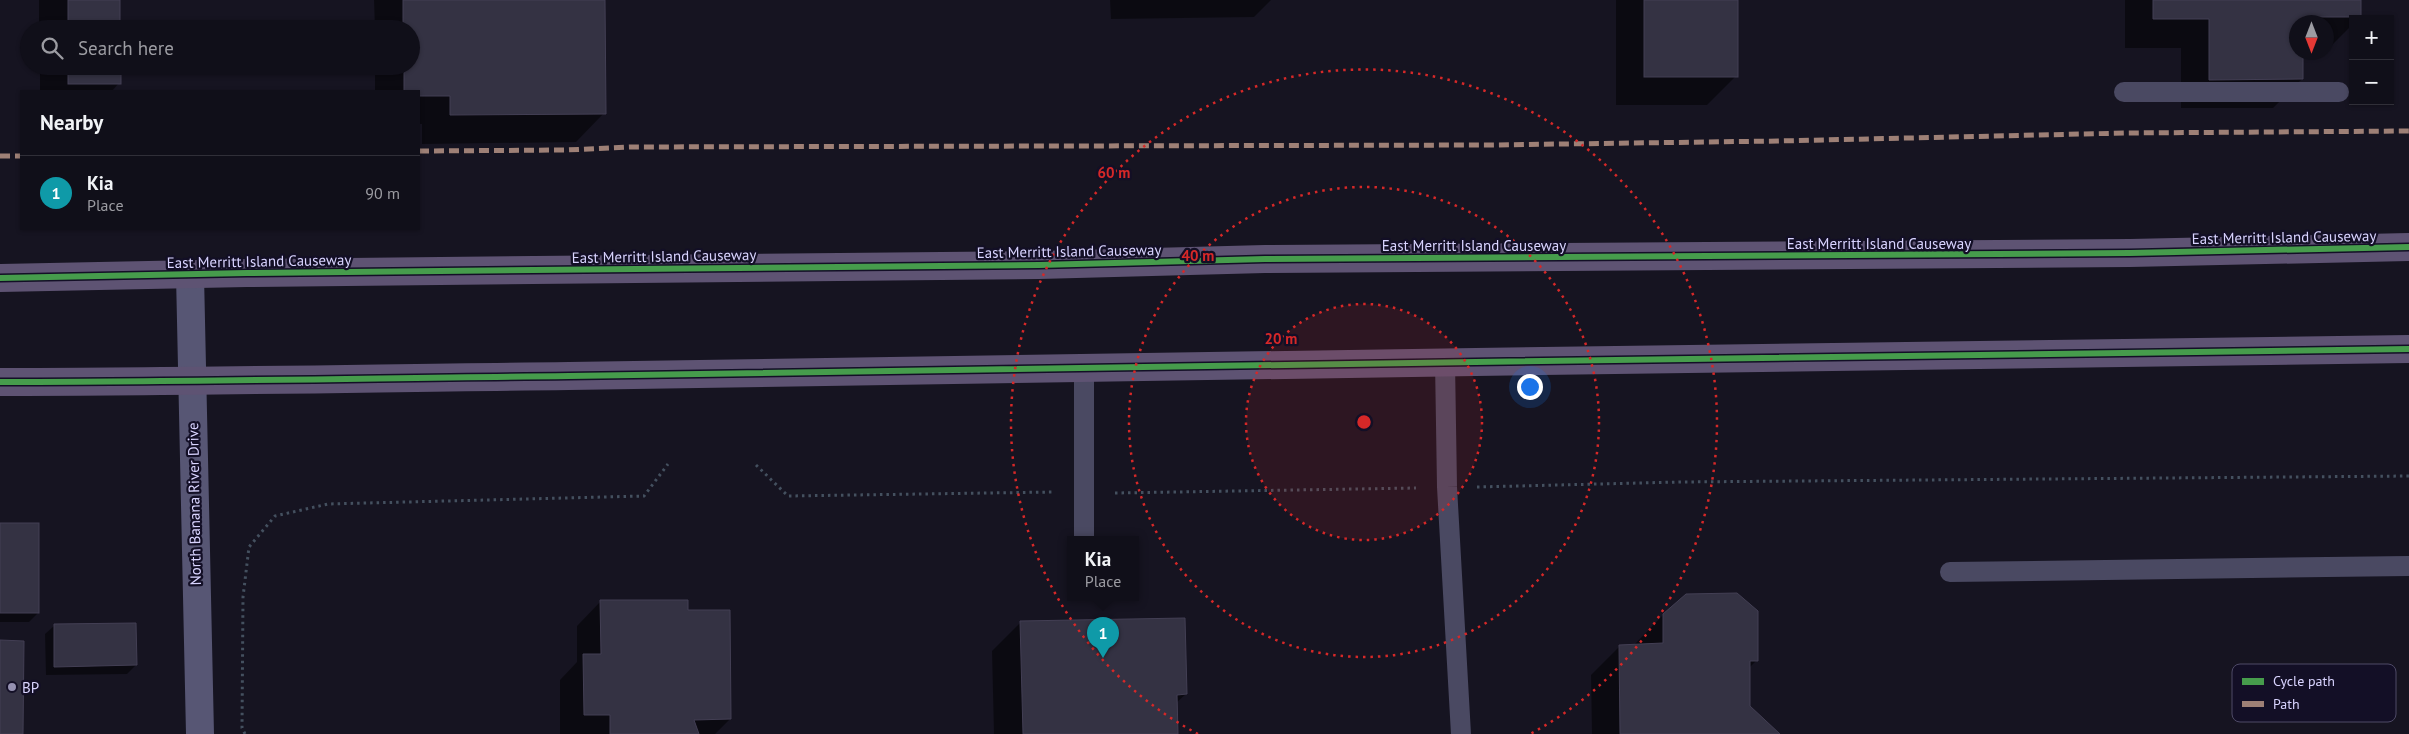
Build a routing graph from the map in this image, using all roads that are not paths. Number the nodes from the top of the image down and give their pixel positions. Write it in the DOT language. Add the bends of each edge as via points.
graph roads {
  1 [pos="2124,92"];
  2 [pos="2340,92"];
  3 [pos="2409,247"];
  4 [pos="190,275"];
  5 [pos="0,278"];
  6 [pos="2409,349"];
  7 [pos="1445,362"];
  8 [pos="1084,370"];
  9 [pos="0,382"];
  10 [pos="191,382"];
  11 [pos="1084,536"];
  12 [pos="2409,566"];
  13 [pos="1950,572"];
  14 [pos="200,734"];
  15 [pos="1461,734"];
  1 -- 2 [label="lane"];
  3 -- 4 [label="main road, East Merritt Island Causeway" via="2120,254 1265,259 1039,265"];
  4 -- 5 [label="main road, East Merritt Island Causeway"];
  4 -- 10 [label="street, North Banana River Drive"];
  6 -- 7 [label="main road"];
  7 -- 8 [label="main road"];
  7 -- 15 [label="lane" via="1447,487"];
  8 -- 10 [label="main road"];
  8 -- 11 [label="lane"];
  9 -- 10 [label="main road"];
  10 -- 14 [label="street, North Banana River Drive"];
  12 -- 13 [label="lane"];
}
